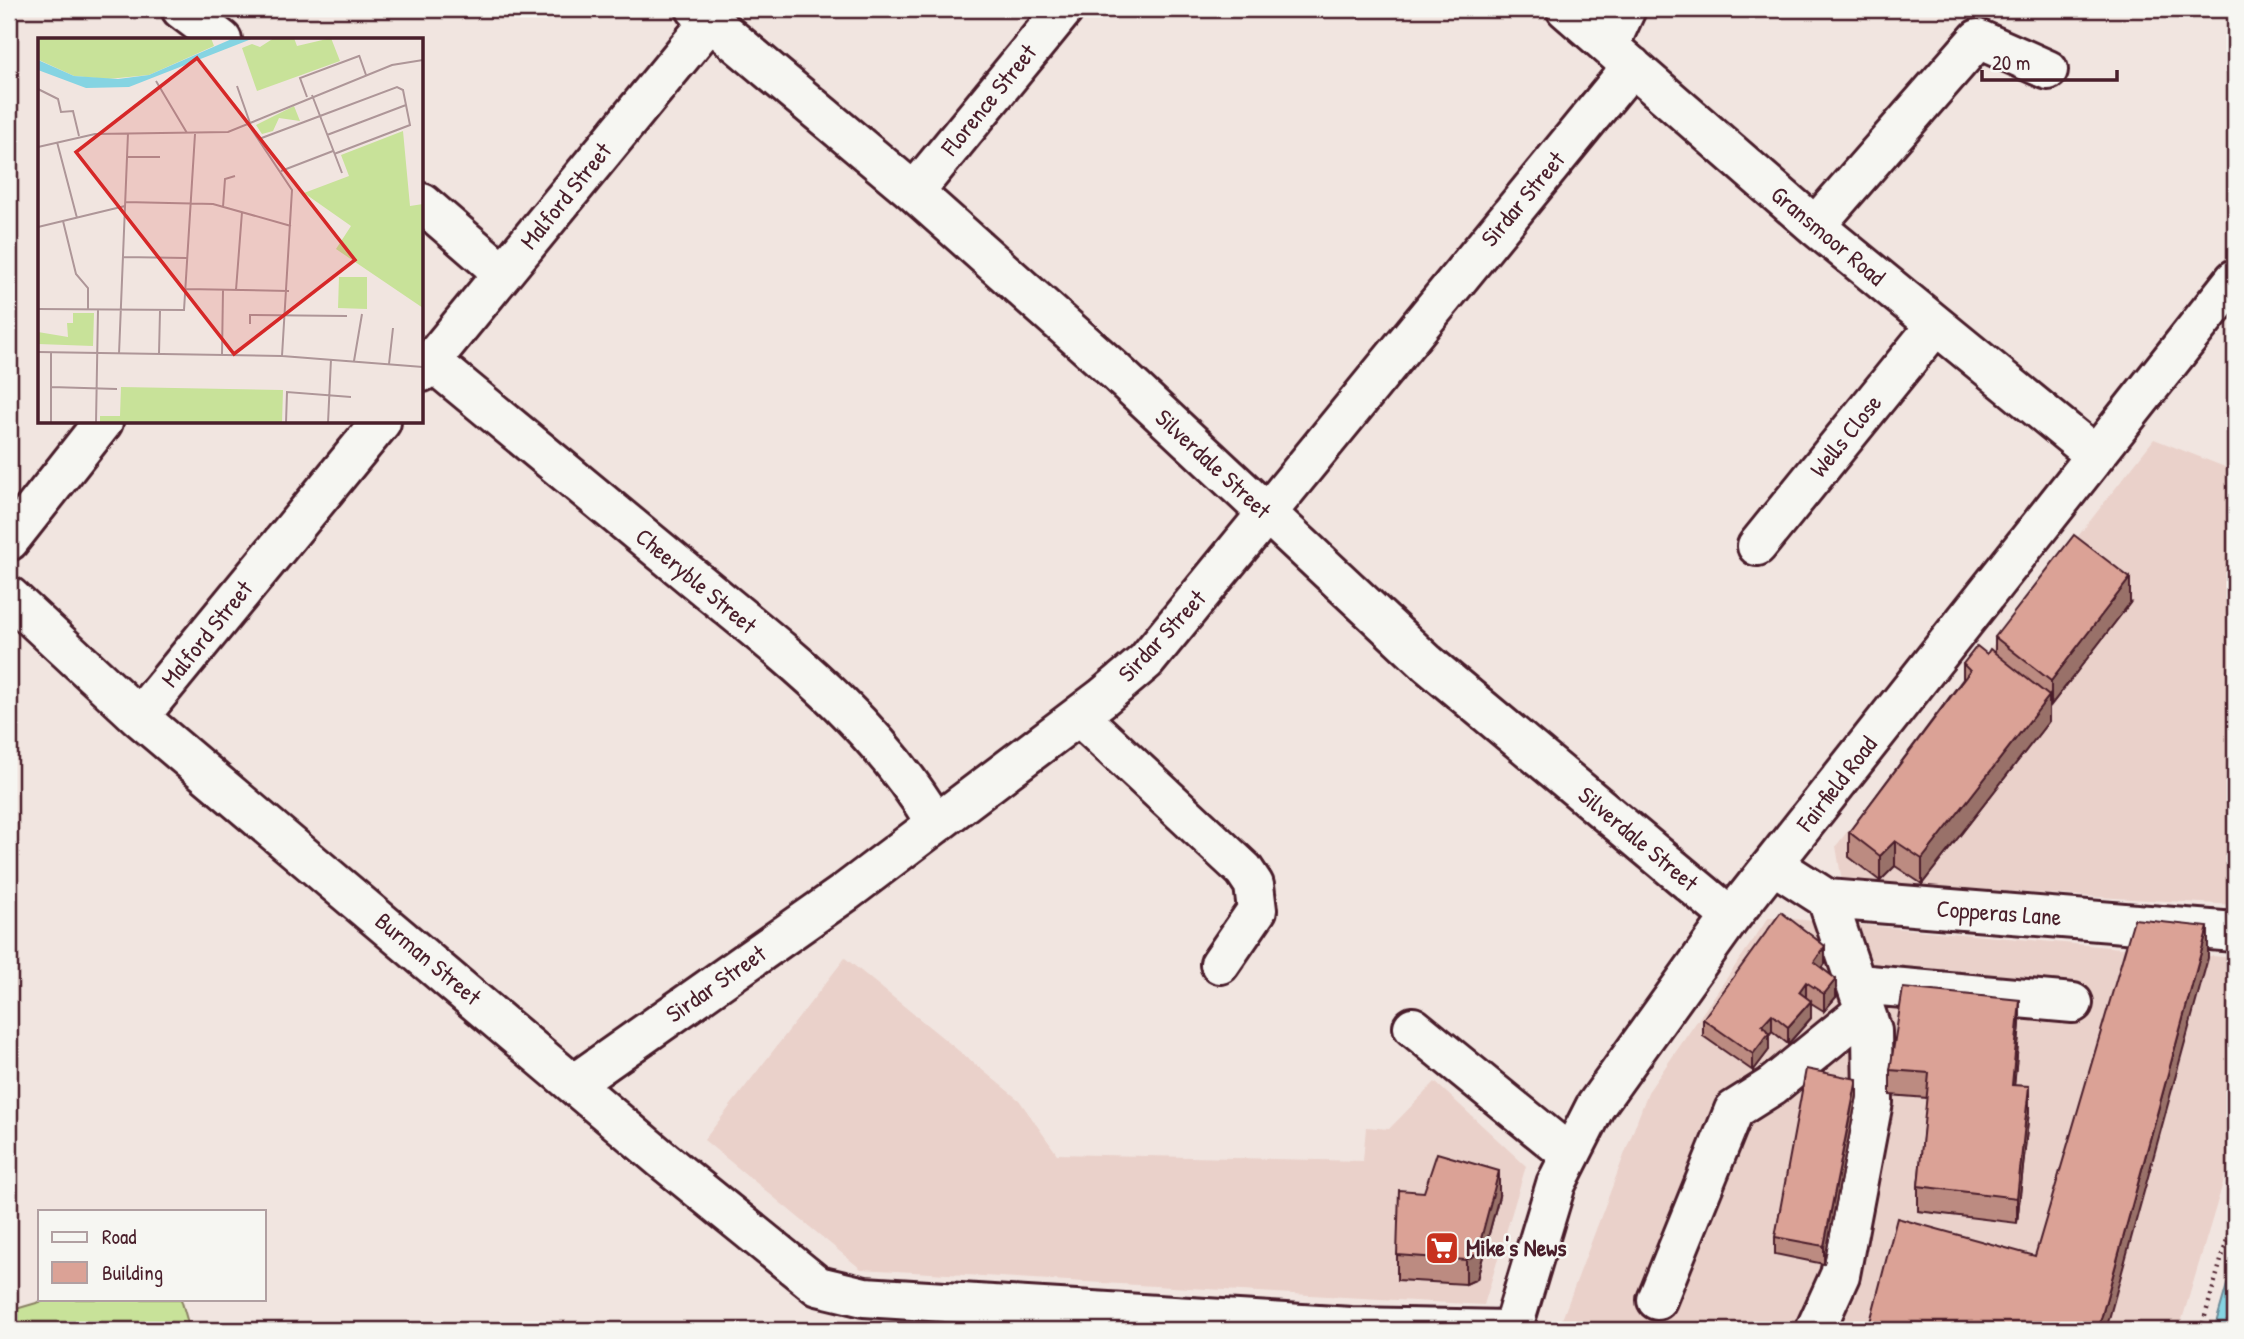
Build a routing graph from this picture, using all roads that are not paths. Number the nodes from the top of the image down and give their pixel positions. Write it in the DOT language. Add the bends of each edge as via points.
graph roads {
  1 [pos="181,9"];
  2 [pos="1064,9"];
  3 [pos="1566,9"];
  4 [pos="1626,9"];
  5 [pos="703,15"];
  6 [pos="219,38"];
  7 [pos="1621,56"];
  8 [pos="2048,70"];
  9 [pos="914,192"];
  10 [pos="424,205"];
  11 [pos="1815,226"];
  12 [pos="503,273"];
  13 [pos="2235,279"];
  14 [pos="1935,326"];
  15 [pos="427,367"];
  16 [pos="101,424"];
  17 [pos="379,424"];
  18 [pos="2095,455"];
  19 [pos="1267,515"];
  20 [pos="9,541"];
  21 [pos="1757,546"];
  22 [pos="9,596"];
  23 [pos="1079,716"];
  24 [pos="139,717"];
  25 [pos="936,824"];
  26 [pos="1774,865"];
  27 [pos="1827,900"];
  28 [pos="1731,917"];
  29 [pos="2235,932"];
  30 [pos="1220,964"];
  31 [pos="1862,997"];
  32 [pos="2073,1003"];
  33 [pos="1413,1027"];
  34 [pos="575,1083"];
  35 [pos="1569,1154"];
  36 [pos="1657,1300"];
  37 [pos="1006,1318"];
  38 [pos="1350,1329"];
  39 [pos="1510,1330"];
  40 [pos="1815,1330"];
  1 -- 6 [label="street"];
  2 -- 9 [label="street, Florence Street"];
  3 -- 7 [label="street, Gransmoor Road"];
  4 -- 7 [label="street, Sirdar Street"];
  5 -- 9 [label="street, Silverdale Street"];
  5 -- 12 [label="street, Malford Street"];
  7 -- 11 [label="street, Gransmoor Road"];
  7 -- 19 [label="street, Sirdar Street"];
  8 -- 11 [label="street" via="1978,40"];
  9 -- 19 [label="street, Silverdale Street"];
  10 -- 12 [label="street"];
  11 -- 14 [label="street, Gransmoor Road"];
  12 -- 15 [label="street, Malford Street"];
  13 -- 18 [label="street, Fairfield Road"];
  14 -- 18 [label="street, Gransmoor Road"];
  14 -- 21 [label="street, Wells Close"];
  15 -- 25 [label="street, Cheeryble Street" via="816,680 885,749 911,781"];
  16 -- 20 [label="street"];
  17 -- 24 [label="street, Malford Street"];
  18 -- 26 [label="street, Fairfield Road"];
  19 -- 23 [label="street, Sirdar Street" via="1146,661"];
  19 -- 28 [label="street, Silverdale Street" via="1427,663"];
  22 -- 24 [label="street, Burman Street"];
  23 -- 25 [label="street, Sirdar Street"];
  23 -- 30 [label="street" via="1244,870 1254,885 1258,910"];
  24 -- 34 [label="street, Burman Street"];
  25 -- 34 [label="street, Sirdar Street"];
  26 -- 27 [label="street, Copperas Lane"];
  26 -- 28 [label="street, Fairfield Road"];
  27 -- 29 [label="street, Copperas Lane"];
  27 -- 31 [label="street"];
  28 -- 35 [label="street, Fairfield Road" via="1595,1107"];
  31 -- 32 [label="street"];
  31 -- 36 [label="street" via="1772,1086 1734,1110"];
  31 -- 40 [label="street" via="1872,1031 1873,1101 1840,1275"];
  33 -- 35 [label="street"];
  34 -- 37 [label="street, Burman Street" via="818,1286"];
  35 -- 39 [label="street, Fairfield Road"];
  37 -- 38 [label="street, Burman Street"];
  38 -- 39 [label="street, Burman Street"];
}
